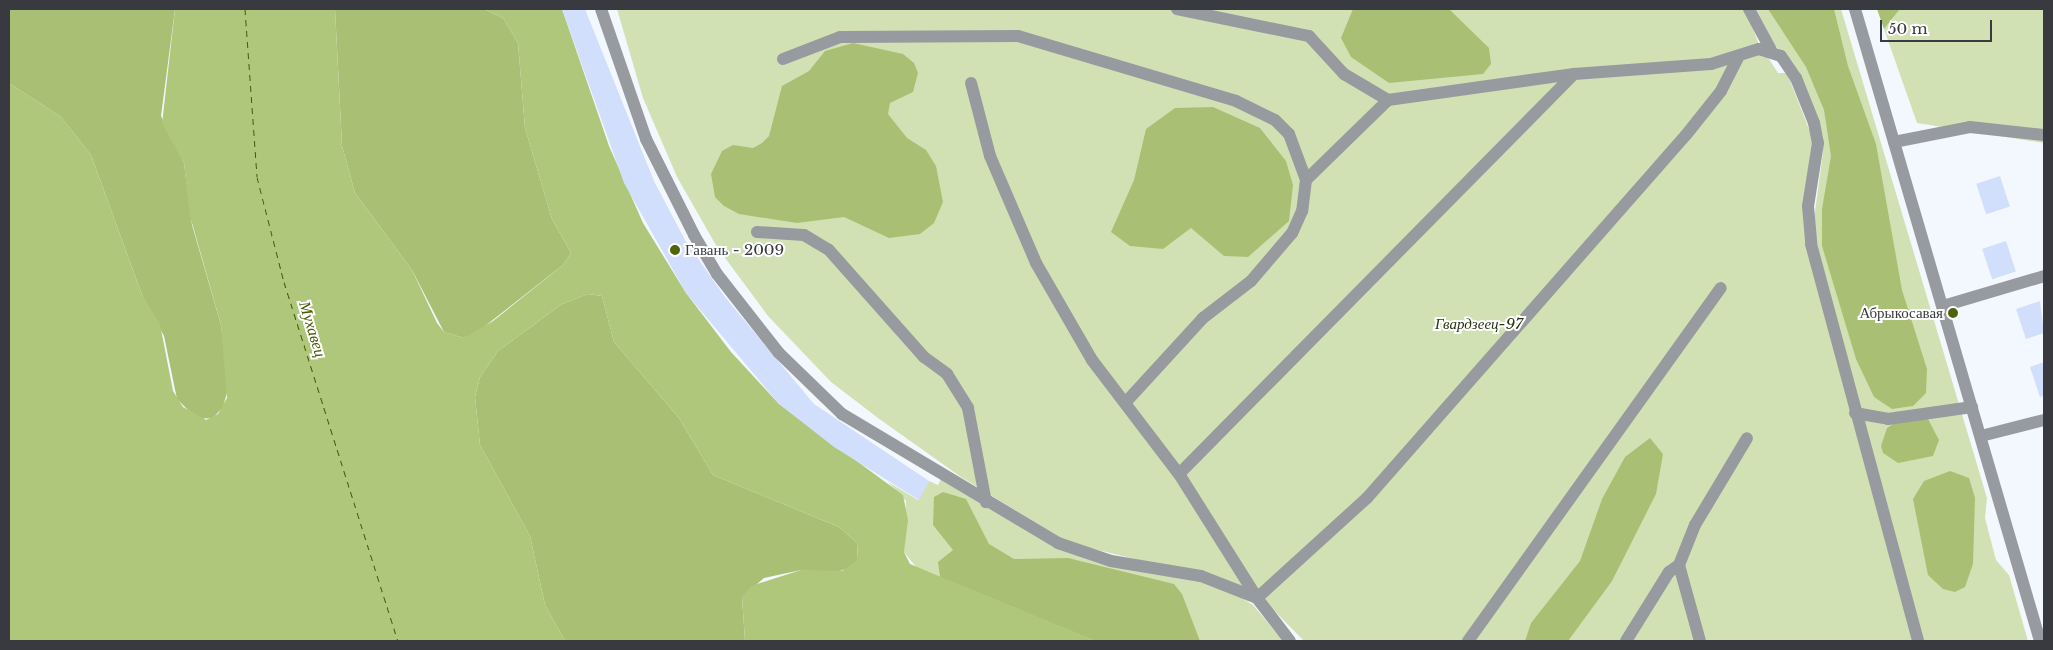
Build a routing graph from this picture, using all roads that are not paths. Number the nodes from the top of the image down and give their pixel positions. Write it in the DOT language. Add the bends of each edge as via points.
graph roads {
  1 [pos="602,9"];
  2 [pos="1177,9"];
  3 [pos="1749,9"];
  4 [pos="1855,9"];
  5 [pos="1771,50"];
  6 [pos="1739,56"];
  7 [pos="783,59"];
  8 [pos="1574,74"];
  9 [pos="971,83"];
  10 [pos="1388,100"];
  11 [pos="2044,136"];
  12 [pos="1894,142"];
  13 [pos="1306,180"];
  14 [pos="757,232"];
  15 [pos="2044,276"];
  16 [pos="1721,288"];
  17 [pos="1943,306"];
  18 [pos="1126,403"];
  19 [pos="1972,407"];
  20 [pos="1855,413"];
  21 [pos="2044,420"];
  22 [pos="1981,436"];
  23 [pos="1747,438"];
  24 [pos="1179,474"];
  25 [pos="986,502"];
  26 [pos="1679,565"];
  27 [pos="1257,598"];
  28 [pos="1290,641"];
  29 [pos="1468,641"];
  30 [pos="1626,641"];
  31 [pos="1700,641"];
  32 [pos="1918,641"];
  33 [pos="2040,641"];
  1 -- 25 [label="street" via="646,139 671,195 717,274 748,316 779,353 842,414"];
  2 -- 10 [label="street" via="1302,34 1344,74"];
  3 -- 5 [label="street"];
  4 -- 12 [label="street"];
  5 -- 6 [label="street" via="1750,50"];
  5 -- 20 [label="street" via="1796,78 1814,122 1818,162 1808,224"];
  6 -- 8 [label="street" via="1711,64"];
  6 -- 27 [label="street" via="1721,91 1686,135 1368,498"];
  7 -- 13 [label="street" via="840,37 994,35 1039,40 1257,110 1289,134"];
  8 -- 10 [label="street"];
  8 -- 24 [label="street"];
  9 -- 18 [label="street" via="990,156 1036,263 1092,360"];
  10 -- 13 [label="street"];
  11 -- 12 [label="street" via="1970,128"];
  12 -- 17 [label="street"];
  13 -- 18 [label="street" via="1302,211 1280,249 1251,281 1203,318"];
  14 -- 25 [label="street" via="804,235 829,250 924,357 947,374 968,408"];
  15 -- 17 [label="street"];
  16 -- 29 [label="street"];
  17 -- 19 [label="street"];
  18 -- 24 [label="street"];
  19 -- 20 [label="street" via="1888,419"];
  19 -- 22 [label="street"];
  20 -- 32 [label="street"];
  21 -- 22 [label="street"];
  22 -- 33 [label="street"];
  23 -- 26 [label="street" via="1695,525"];
  24 -- 27 [label="street"];
  25 -- 27 [label="street" via="1086,555 1202,576"];
  26 -- 30 [label="street" via="1669,572"];
  26 -- 31 [label="street"];
  27 -- 28 [label="street"];
}
